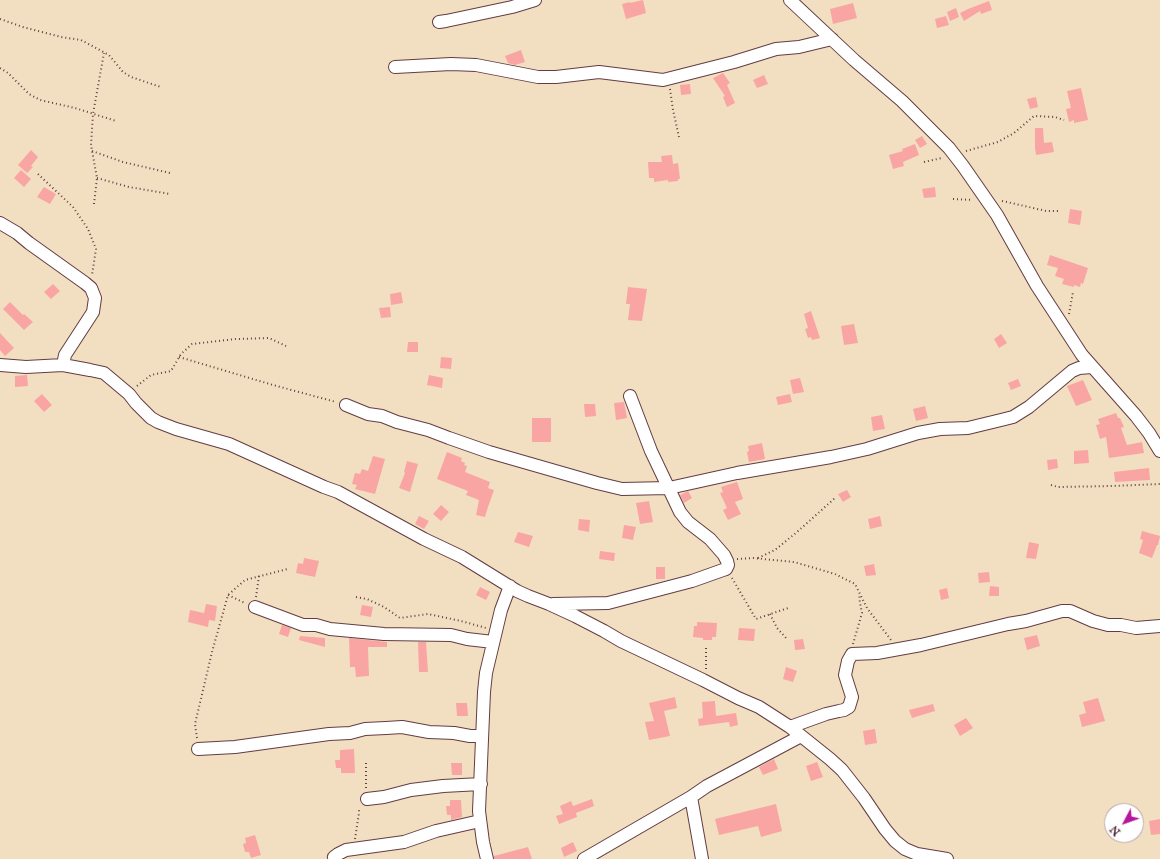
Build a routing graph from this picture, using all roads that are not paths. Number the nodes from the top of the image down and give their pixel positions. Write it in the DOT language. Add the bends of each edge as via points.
graph roads {
  1 [pos="535,0"];
  2 [pos="790,0"];
  3 [pos="439,22"];
  4 [pos="832,39"];
  5 [pos="395,67"];
  6 [pos="0,223"];
  7 [pos="0,365"];
  8 [pos="63,365"];
  9 [pos="1092,367"];
  10 [pos="630,396"];
  11 [pos="346,405"];
  12 [pos="1160,451"];
  13 [pos="669,488"];
  14 [pos="716,547"];
  15 [pos="711,575"];
  16 [pos="510,586"];
  17 [pos="549,604"];
  18 [pos="255,607"];
  19 [pos="1160,626"];
  20 [pos="495,637"];
  21 [pos="790,727"];
  22 [pos="482,736"];
  23 [pos="801,736"];
  24 [pos="198,749"];
  25 [pos="481,784"];
  26 [pos="691,797"];
  27 [pos="363,804"];
  28 [pos="480,821"];
  29 [pos="334,859"];
  30 [pos="487,859"];
  31 [pos="584,859"];
  32 [pos="702,859"];
  33 [pos="947,859"];
  1 -- 3 [label="street"];
  2 -- 4 [label="street"];
  4 -- 5 [label="street" via="799,47 776,49 663,80 599,72 538,77 470,64"];
  4 -- 9 [label="street" via="902,101 949,148 997,215 1037,286"];
  6 -- 8 [label="street" via="91,288 95,298 93,312 65,355"];
  7 -- 8 [label="street"];
  8 -- 16 [label="street" via="104,373 158,422 229,444 338,492 462,557"];
  9 -- 12 [label="street" via="1136,416"];
  9 -- 13 [label="street" via="1072,371 1013,417 968,428 918,433 831,457 744,471"];
  10 -- 13 [label="street" via="651,452"];
  11 -- 13 [label="street" via="489,452 597,483 622,489"];
  13 -- 14 [label="street" via="680,512"];
  14 -- 15 [label="street" via="717,568"];
  14 -- 15 [label="street" via="724,556 726,564"];
  15 -- 17 [label="street" via="608,603"];
  16 -- 17 [label="street"];
  16 -- 20 [label="street"];
  17 -- 21 [label="street" via="759,707"];
  18 -- 20 [label="street" via="303,625 330,629 384,634 451,635 466,639"];
  19 -- 21 [label="street" via="1136,628 1108,625 1070,611 1062,611 943,640 877,653 852,654 845,675 852,697 849,706 844,710"];
  20 -- 22 [label="street" via="484,687"];
  21 -- 23 [label="street"];
  22 -- 24 [label="street" via="402,727"];
  22 -- 25 [label="street"];
  23 -- 26 [label="street"];
  23 -- 33 [label="street" via="842,770 895,841 917,854"];
  25 -- 27 [label="street" via="411,790"];
  25 -- 28 [label="street"];
  26 -- 31 [label="street"];
  26 -- 32 [label="street"];
  28 -- 29 [label="street" via="436,831 404,842 355,848 338,854"];
  28 -- 30 [label="street"];
}
